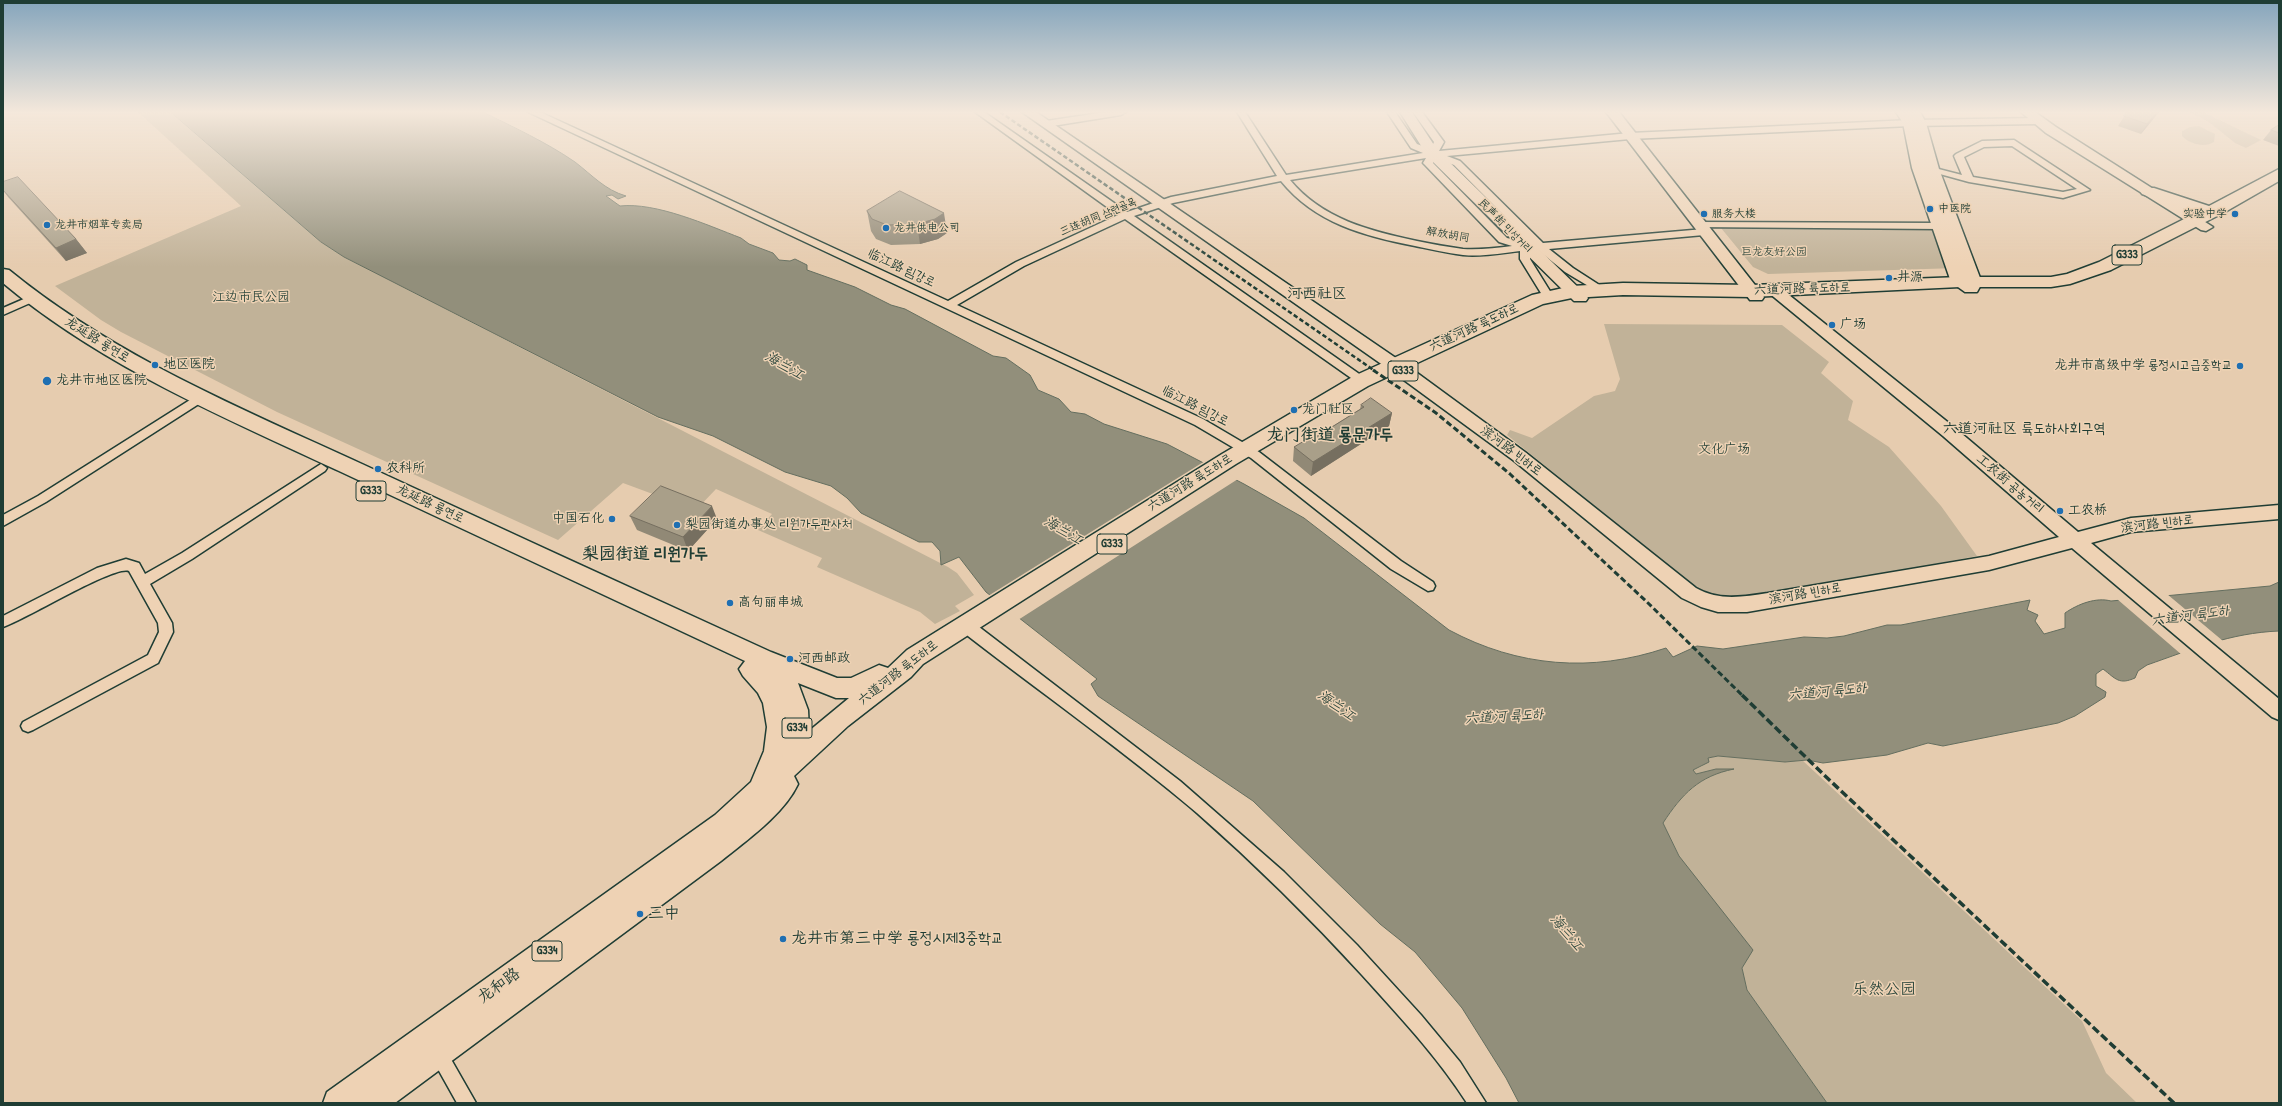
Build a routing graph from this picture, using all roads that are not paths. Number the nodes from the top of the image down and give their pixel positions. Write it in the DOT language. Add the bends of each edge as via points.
graph roads {
  1 [pos="644,164"];
  2 [pos="1053,164"];
  3 [pos="1104,164"];
  4 [pos="1275,164"];
  5 [pos="1373,164"];
  6 [pos="1443,164"];
  7 [pos="1651,164"];
  8 [pos="1924,164"];
  9 [pos="1963,164"];
  10 [pos="2045,164"];
  11 [pos="2106,164"];
  12 [pos="1925,168"];
  13 [pos="2279,174"];
  14 [pos="1284,178"];
  15 [pos="1969,179"];
  16 [pos="2279,186"];
  17 [pos="2148,191"];
  18 [pos="1161,203"];
  19 [pos="1129,216"];
  20 [pos="2204,220"];
  21 [pos="1940,226"];
  22 [pos="1701,228"];
  23 [pos="1533,246"];
  24 [pos="3,274"];
  25 [pos="1968,284"];
  26 [pos="1600,290"];
  27 [pos="1778,293"];
  28 [pos="1754,294"];
  29 [pos="1576,295"];
  30 [pos="1548,296"];
  31 [pos="14,301"];
  32 [pos="949,305"];
  33 [pos="1398,368"];
  34 [pos="1361,381"];
  35 [pos="195,401"];
  36 [pos="1242,457"];
  37 [pos="321,468"];
  38 [pos="2279,512"];
  39 [pos="3,521"];
  40 [pos="2076,540"];
  41 [pos="142,582"];
  42 [pos="1428,586"];
  43 [pos="3,622"];
  44 [pos="976,624"];
  45 [pos="914,657"];
  46 [pos="757,664"];
  47 [pos="788,686"];
  48 [pos="892,689"];
  49 [pos="864,698"];
  50 [pos="2277,709"];
  51 [pos="28,726"];
  52 [pos="790,763"];
  53 [pos="761,799"];
  54 [pos="438,1053"];
  55 [pos="338,1103"];
  56 [pos="370,1103"];
  57 [pos="467,1103"];
  58 [pos="1477,1103"];
  1 -- 32 [label="street, 临江路 림강로"];
  2 -- 19 [label="street"];
  3 -- 18 [label="street, 滨河路 빈하로"];
  4 -- 14 [label="street, 解放胡同"];
  5 -- 14 [label="street, 三连胡同 삼련골목"];
  6 -- 23 [label="street, 民声街 민성거리"];
  7 -- 22 [label="street"];
  8 -- 12 [label="main road"];
  9 -- 15 [label="street"];
  10 -- 15 [label="street" via="2085,190 2063,195"];
  11 -- 17 [label="street"];
  12 -- 15 [label="street"];
  12 -- 21 [label="main road"];
  12 -- 25 [label="main road"];
  13 -- 20 [label="highway, 六道河路 륙도하로 / G333"];
  14 -- 18 [label="street, 三连胡同 삼련골목"];
  14 -- 23 [label="street, 解放胡同" via="1311,206 1363,231 1463,252"];
  16 -- 20 [label="highway, 六道河路 륙도하로 / G333"];
  17 -- 20 [label="highway"];
  18 -- 19 [label="street, 三连胡同 삼련골목"];
  18 -- 33 [label="street, 滨河路 빈하로"];
  19 -- 32 [label="street, 三连胡同 삼련골목" via="1119,218 1020,264"];
  19 -- 34 [label="street"];
  20 -- 25 [label="highway, 六道河路 륙도하로 / G333" via="2119,270 2088,283 2054,289"];
  21 -- 22 [label="street, 解放胡同"];
  21 -- 25 [label="main road"];
  22 -- 23 [label="street, 解放胡同"];
  22 -- 28 [label="street"];
  23 -- 26 [label="street"];
  23 -- 29 [label="street, 民声街 민성거리"];
  23 -- 30 [label="street" via="1525,259"];
  24 -- 31 [label="highway, 龙延路 룡연로 / G333"];
  25 -- 27 [label="highway, 六道河路 륙도하로 / G333"];
  26 -- 28 [label="highway, 六道河路 륙도하로 / G333"];
  26 -- 29 [label="highway, 六道河路 륙도하로 / G333"];
  27 -- 28 [label="highway, 六道河路 륙도하로 / G333"];
  27 -- 40 [label="street, 工农街 공농거리" via="1949,432"];
  28 -- 29 [label="highway, 六道河路 륙도하로 / G333"];
  29 -- 30 [label="highway, 六道河路 륙도하로 / G333"];
  29 -- 33 [label="highway, 六道河路 륙도하로 / G333" via="1534,309"];
  30 -- 33 [label="highway, 六道河路 륙도하로 / G333" via="1524,304"];
  31 -- 35 [label="highway, 龙延路 룡연로 / G333" via="97,357"];
  32 -- 36 [label="street, 临江路 림강로" via="1174,410"];
  33 -- 34 [label="highway, 六道河路 륙도하로 / G333"];
  33 -- 36 [label="highway, 六道河路 륙도하로 / G333"];
  33 -- 40 [label="street, 滨河路 빈하로" via="1519,456 1689,593 1713,605 1768,601 1989,563"];
  34 -- 36 [label="highway, 六道河路 륙도하로 / G333"];
  35 -- 37 [label="highway, 龙延路 룡연로 / G333"];
  35 -- 39 [label="street" via="42,499"];
  35 -- 46 [label="highway, 龙延路 룡연로 / G333"];
  36 -- 42 [label="street, 临江路 림강로"];
  36 -- 44 [label="highway, 六道河路 륙도하로 / G333"];
  37 -- 41 [label="street" via="194,552"];
  37 -- 46 [label="highway, 龙延路 룡연로 / G333" via="729,656"];
  38 -- 40 [label="street, 滨河路 빈하로" via="2131,525"];
  40 -- 50 [label="street, 工农街 공농거리"];
  41 -- 43 [label="street" via="134,567 129,564 119,565"];
  41 -- 51 [label="street" via="166,628 156,656 141,667"];
  44 -- 45 [label="highway, 六道河路 륙도하로 / G333"];
  44 -- 48 [label="highway, 六道河路 륙도하로 / G333"];
  44 -- 58 [label="street" via="1228,831 1338,936 1433,1039"];
  45 -- 46 [label="highway, 龙延路 룡연로" via="861,685 846,689 827,686"];
  45 -- 49 [label="highway, 六道河路 륙도하로" via="903,670"];
  46 -- 47 [label="highway, 龙延路 룡연로 / G334" via="774,668"];
  46 -- 53 [label="highway, 龙延路 룡연로 / G334" via="770,691 779,724 772,767"];
  47 -- 49 [label="highway" via="838,699"];
  47 -- 52 [label="highway, 龙延路 룡연로 / G334" via="794,703 797,727"];
  48 -- 49 [label="highway"];
  48 -- 53 [label="highway, 六道河路 륙도하로"];
  49 -- 52 [label="highway, 六道河路 륙도하로"];
  52 -- 53 [label="highway, 龙延路 룡연로 / G334"];
  53 -- 54 [label="highway, 龙和路 / G334" via="743,828"];
  53 -- 55 [label="highway, 龙和路 / G334" via="724,823"];
  54 -- 56 [label="highway, 龙和路 / G334"];
  54 -- 57 [label="street"];
}
